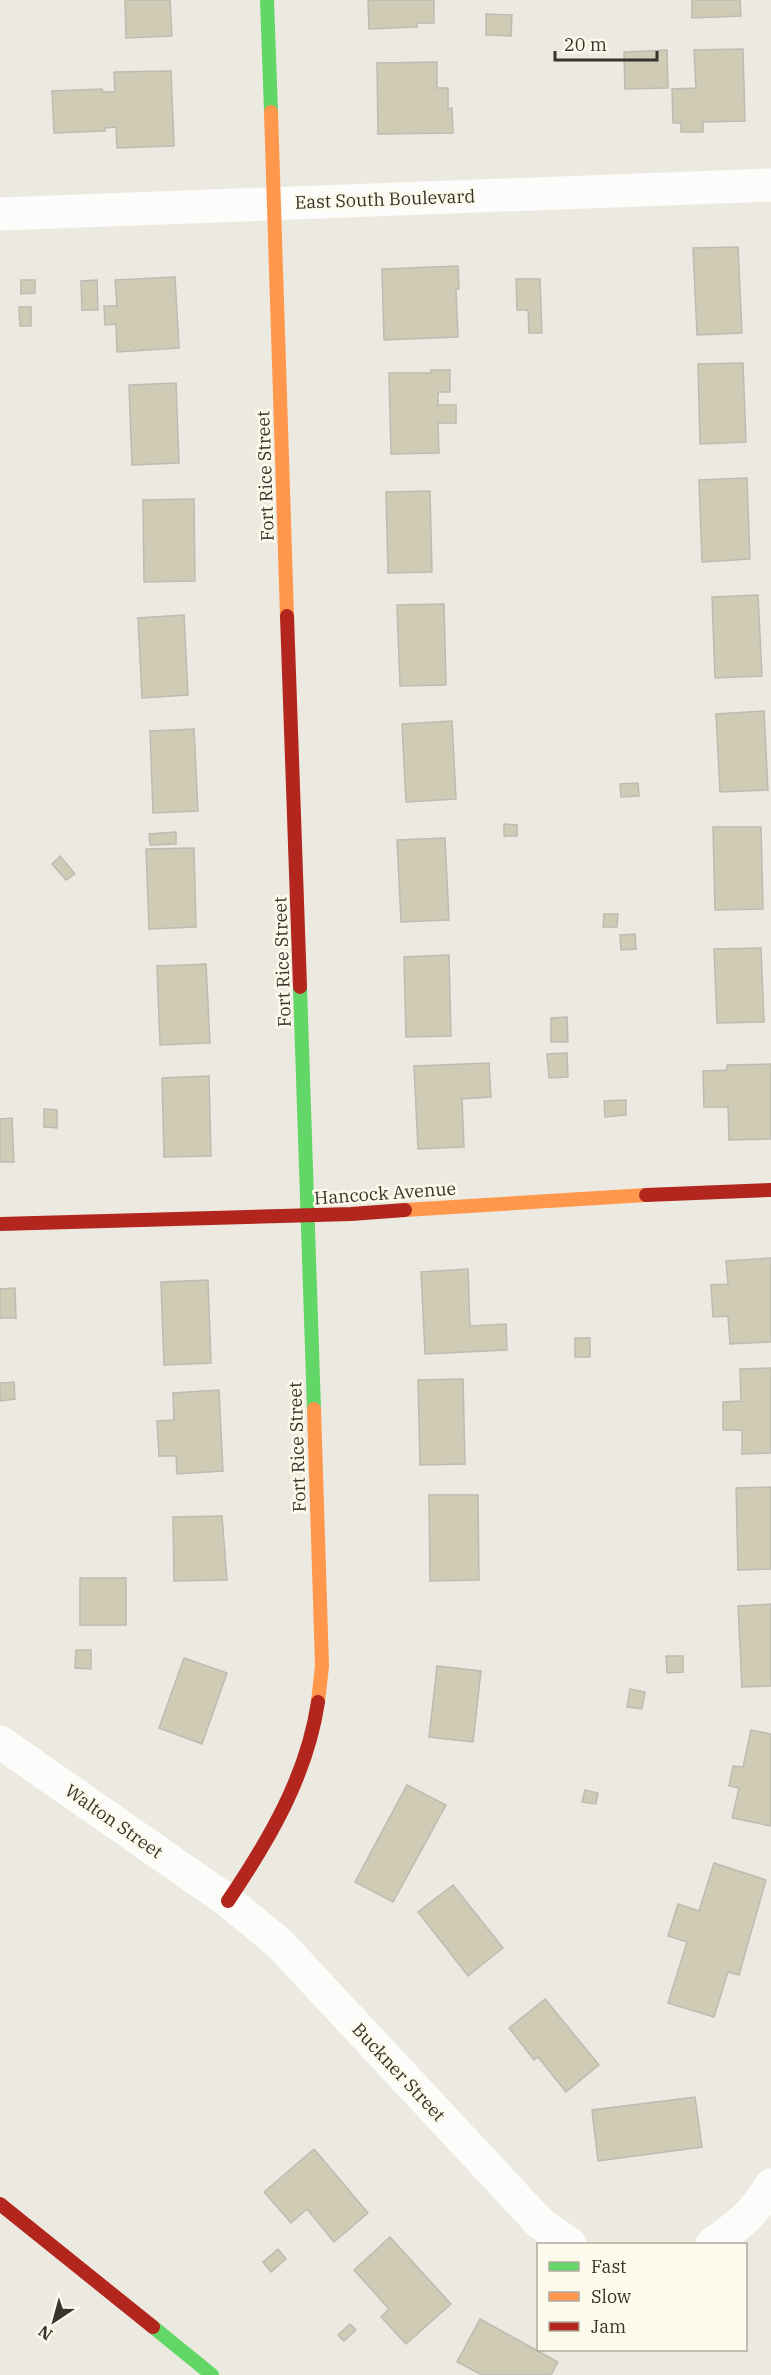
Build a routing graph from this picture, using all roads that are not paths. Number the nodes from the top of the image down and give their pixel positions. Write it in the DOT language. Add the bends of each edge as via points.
graph roads {
  1 [pos="267,0"];
  2 [pos="771,185"];
  3 [pos="275,203"];
  4 [pos="0,214"];
  5 [pos="771,1190"];
  6 [pos="308,1215"];
  7 [pos="0,1224"];
  8 [pos="0,1742"];
  9 [pos="228,1901"];
  10 [pos="771,2185"];
  11 [pos="0,2204"];
  12 [pos="569,2243"];
  13 [pos="714,2243"];
  14 [pos="212,2375"];
  1 -- 3 [label="main road, Fort Rice Street"];
  2 -- 3 [label="street, East South Boulevard"];
  3 -- 4 [label="street, East South Boulevard"];
  3 -- 6 [label="main road, Fort Rice Street"];
  5 -- 6 [label="main road, Hancock Avenue"];
  6 -- 7 [label="main road, Hancock Avenue"];
  6 -- 9 [label="main road, Fort Rice Street" via="322,1666 308,1749 288,1798"];
  8 -- 9 [label="street, Walton Street"];
  9 -- 12 [label="street, Buckner Street" via="279,1943 540,2223"];
  10 -- 13 [label="street" via="742,2224"];
  11 -- 14 [label="main road"];
}
